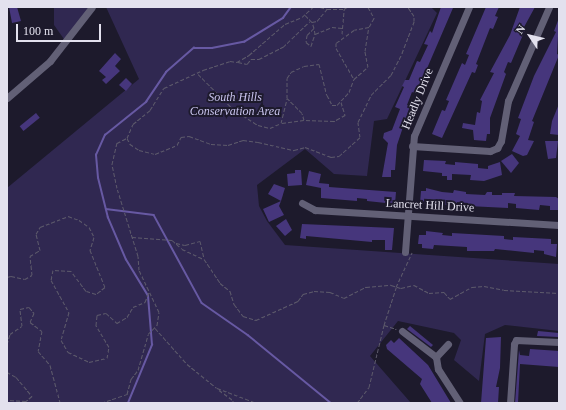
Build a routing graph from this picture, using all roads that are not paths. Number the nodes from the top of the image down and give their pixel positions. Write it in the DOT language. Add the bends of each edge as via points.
graph roads {
  1 [pos="92,7"];
  2 [pos="468,7"];
  3 [pos="549,7"];
  4 [pos="7,98"];
  5 [pos="412,146"];
  6 [pos="302,203"];
  7 [pos="407,216"];
  8 [pos="559,225"];
  9 [pos="408,252"];
  10 [pos="402,331"];
  11 [pos="559,342"];
  12 [pos="448,344"];
  13 [pos="436,357"];
  14 [pos="460,403"];
  15 [pos="510,403"];
  1 -- 4 [label="street" via="50,62"];
  2 -- 5 [label="street, Headly Drive" via="417,126"];
  3 -- 5 [label="street" via="508,101 502,141 497,148 490,151"];
  5 -- 7 [label="street, Headly Drive"];
  6 -- 7 [label="street, Lancret Hill Drive" via="315,210"];
  7 -- 8 [label="street, Lancret Hill Drive"];
  7 -- 9 [label="street, Headly Drive"];
  10 -- 13 [label="street"];
  11 -- 15 [label="street" via="516,340"];
  12 -- 13 [label="street"];
  13 -- 14 [label="street" via="438,369"];
}
